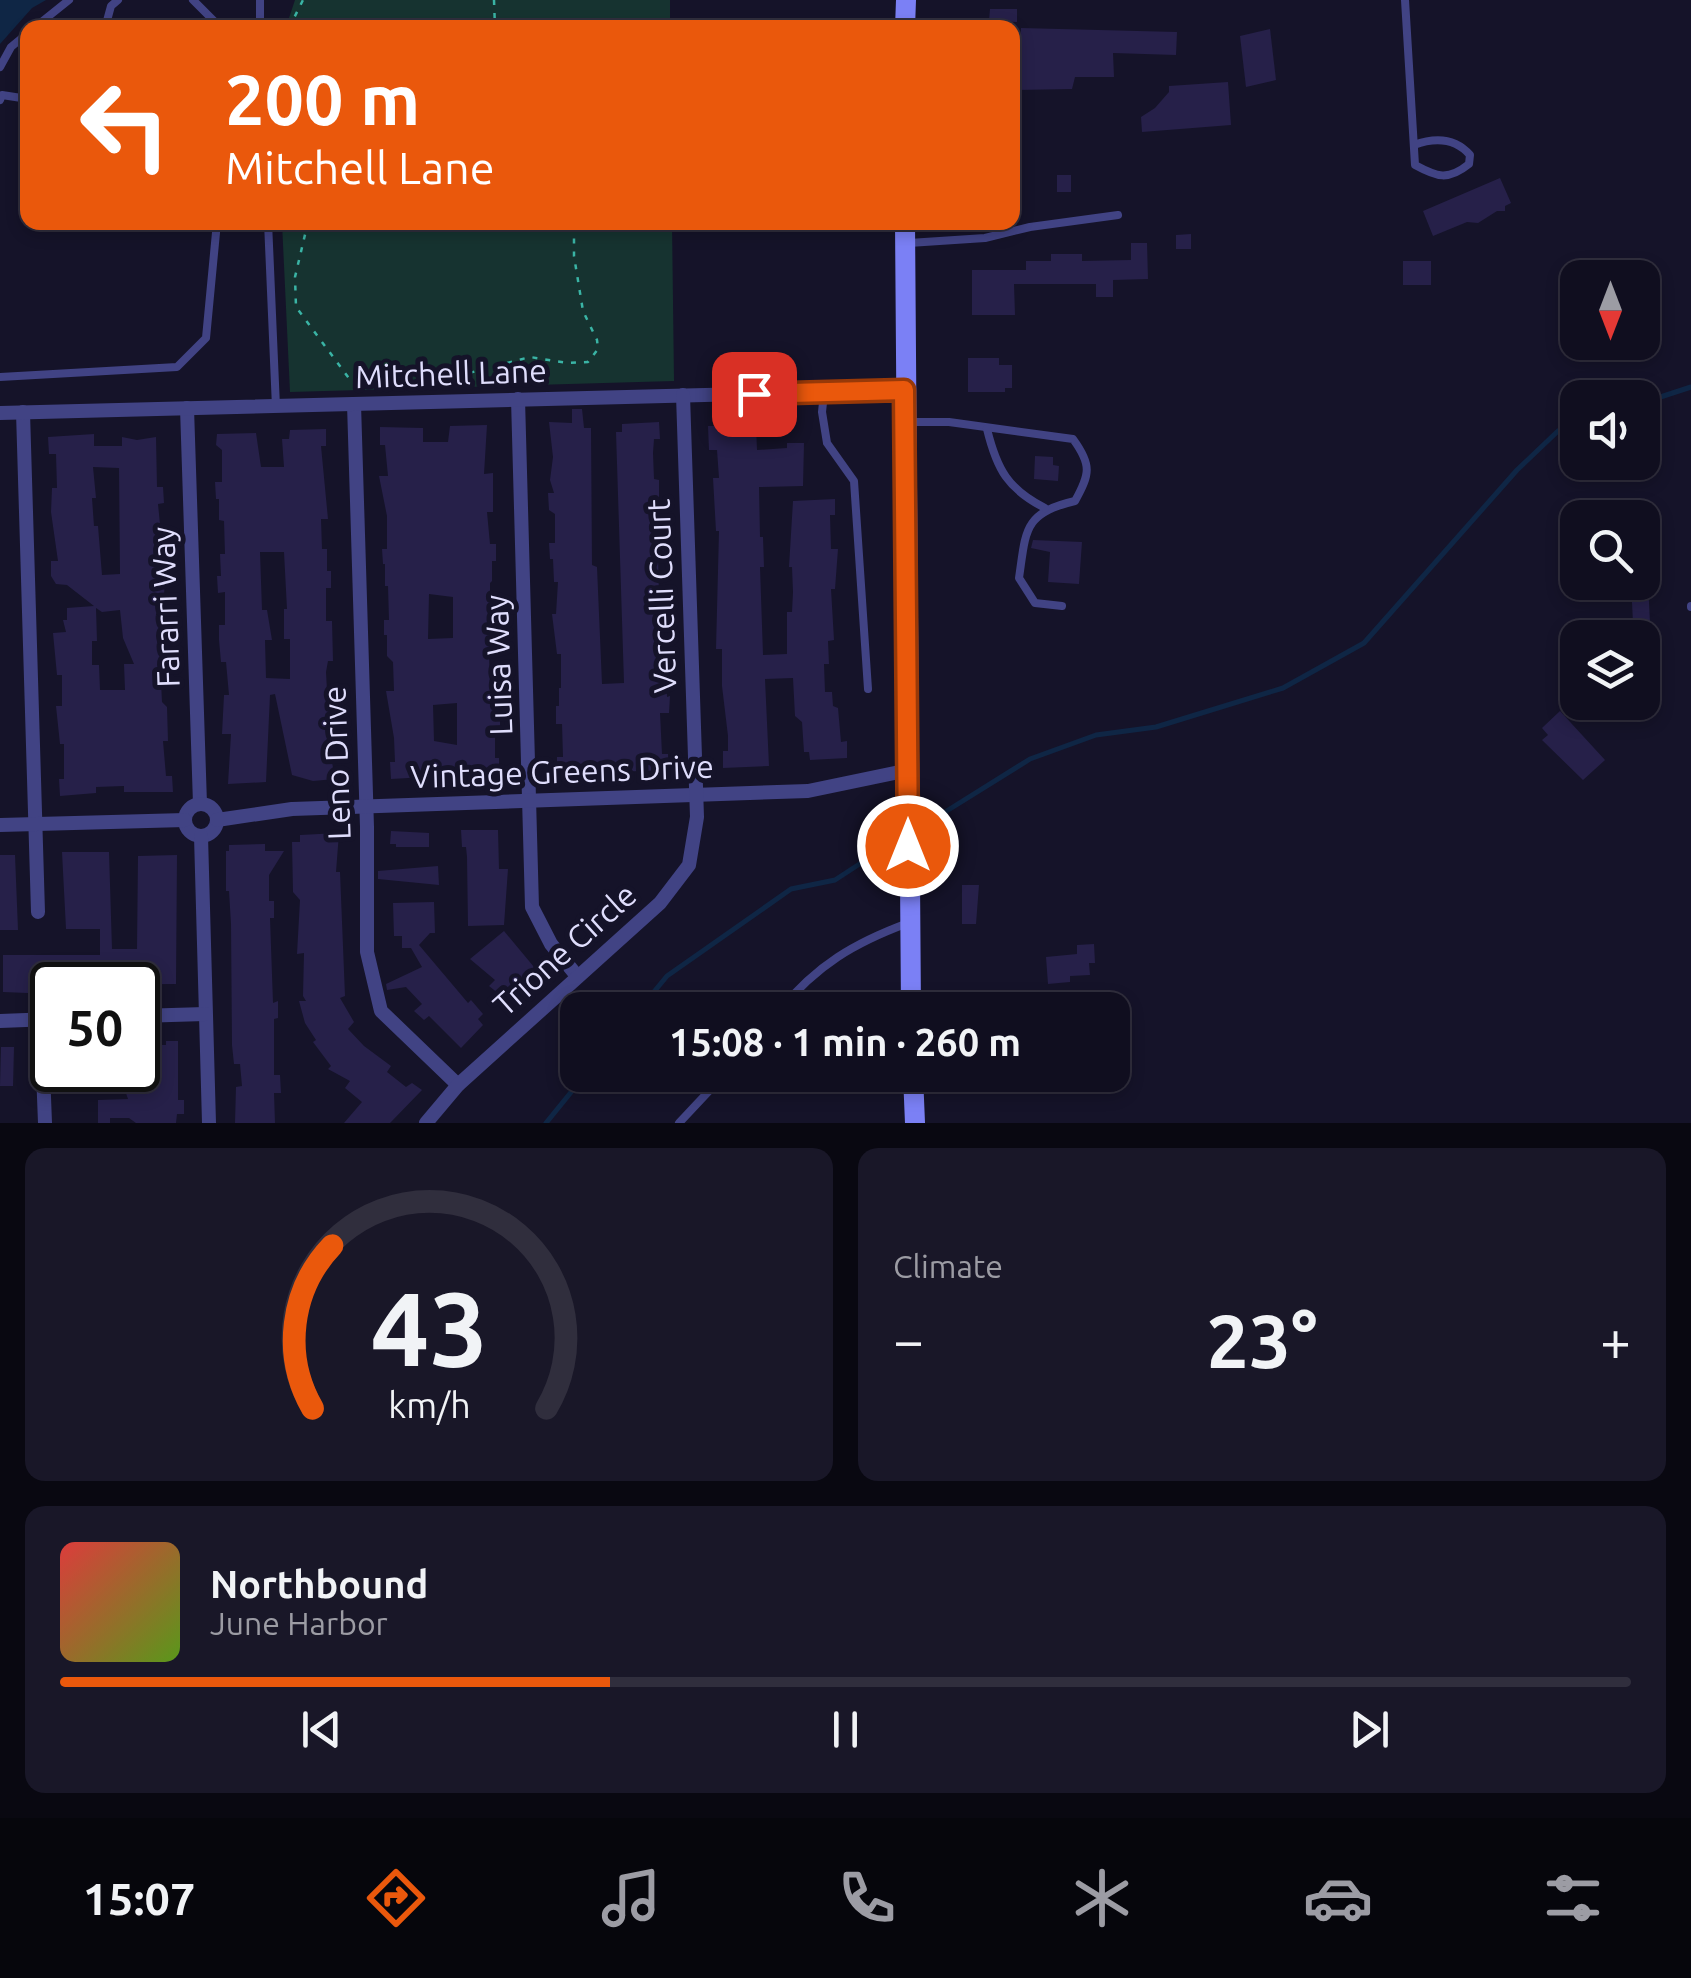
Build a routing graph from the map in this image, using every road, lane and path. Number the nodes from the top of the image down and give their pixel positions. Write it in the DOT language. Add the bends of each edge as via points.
graph roads {
  1 [pos="69,0"];
  2 [pos="193,0"];
  3 [pos="1406,0"];
  4 [pos="44,20"];
  5 [pos="213,20"];
  6 [pos="20,40"];
  7 [pos="0,67"];
  8 [pos="1414,145"];
  9 [pos="1118,215"];
  10 [pos="1020,229"];
  11 [pos="216,230"];
  12 [pos="268,230"];
  13 [pos="306,230"];
  14 [pos="574,230"];
  15 [pos="1017,230"];
  16 [pos="905,233"];
  17 [pos="0,377"];
  18 [pos="904,390"];
  19 [pos="824,392"];
  20 [pos="684,395"];
  21 [pos="518,399"];
  22 [pos="354,404"];
  23 [pos="276,406"];
  24 [pos="188,408"];
  25 [pos="24,412"];
  26 [pos="0,413"];
  27 [pos="905,422"];
  28 [pos="987,429"];
  29 [pos="1046,508"];
  30 [pos="1062,606"];
  31 [pos="868,689"];
  32 [pos="908,770"];
  33 [pos="697,796"];
  34 [pos="530,801"];
  35 [pos="200,804"];
  36 [pos="366,806"];
  37 [pos="184,820"];
  38 [pos="216,820"];
  39 [pos="36,824"];
  40 [pos="0,825"];
  41 [pos="201,836"];
  42 [pos="38,912"];
  43 [pos="908,923"];
  44 [pos="577,976"];
  45 [pos="795,992"];
  46 [pos="910,992"];
  47 [pos="205,1014"];
  48 [pos="160,1015"];
  49 [pos="30,1019"];
  50 [pos="0,1020"];
  51 [pos="458,1085"];
  52 [pos="46,1092"];
  53 [pos="708,1092"];
  54 [pos="914,1092"];
  55 [pos="45,1123"];
  56 [pos="209,1123"];
  57 [pos="426,1123"];
  58 [pos="679,1123"];
  59 [pos="915,1123"];
  1 -- 4 [label="lane"];
  2 -- 5 [label="lane"];
  3 -- 8 [label="lane"];
  6 -- 7 [label="lane"];
  8 -- 8 [label="lane" via="1415,164 1434,175 1456,175 1469,164 1459,144 1430,139"];
  9 -- 10 [label="lane"];
  11 -- 17 [label="lane" via="206,338 178,367"];
  12 -- 23 [label="lane"];
  13 -- 14 [label="path" via="296,307 346,377 375,385 427,384 530,357 588,362 597,340 583,311"];
  15 -- 16 [label="lane" via="984,238"];
  16 -- 18 [label="main road"];
  18 -- 19 [label="street, Mitchell Lane"];
  18 -- 27 [label="main road"];
  19 -- 20 [label="street, Mitchell Lane"];
  19 -- 31 [label="lane" via="827,443 854,481"];
  20 -- 21 [label="street, Mitchell Lane"];
  20 -- 33 [label="street, Vercelli Court"];
  21 -- 22 [label="street, Mitchell Lane"];
  21 -- 34 [label="street, Luisa Way"];
  22 -- 23 [label="street, Mitchell Lane"];
  22 -- 36 [label="street, Leno Drive"];
  23 -- 24 [label="street, Mitchell Lane"];
  24 -- 25 [label="street, Mitchell Lane"];
  24 -- 35 [label="street, Fararri Way"];
  25 -- 26 [label="street, Mitchell Lane"];
  25 -- 39 [label="street"];
  27 -- 28 [label="lane"];
  27 -- 32 [label="main road"];
  28 -- 29 [label="lane" via="994,459 1018,494"];
  28 -- 29 [label="lane" via="1073,439 1088,478 1075,501"];
  29 -- 30 [label="lane" via="1026,531 1019,578 1035,603"];
  32 -- 33 [label="street, Vintage Greens Drive" via="808,791"];
  32 -- 43 [label="main road"];
  33 -- 34 [label="street, Vintage Greens Drive"];
  33 -- 44 [label="street, Trione Circle" via="689,865 660,903"];
  34 -- 36 [label="street, Vintage Greens Drive"];
  34 -- 44 [label="street, Luisa Way" via="532,907"];
  35 -- 37 [label="street"];
  35 -- 38 [label="street"];
  36 -- 38 [label="street, Vintage Greens Drive"];
  36 -- 51 [label="street, Leno Drive" via="367,952 381,1011"];
  37 -- 39 [label="street"];
  37 -- 41 [label="street"];
  38 -- 41 [label="street"];
  39 -- 40 [label="street"];
  39 -- 42 [label="street"];
  41 -- 47 [label="street"];
  43 -- 45 [label="lane" via="860,941"];
  43 -- 46 [label="main road"];
  44 -- 51 [label="street, Trione Circle"];
  47 -- 48 [label="street"];
  47 -- 56 [label="street"];
  49 -- 50 [label="street"];
  51 -- 57 [label="street, Trione Circle"];
  52 -- 55 [label="street"];
  53 -- 58 [label="lane"];
  54 -- 59 [label="main road"];
}
